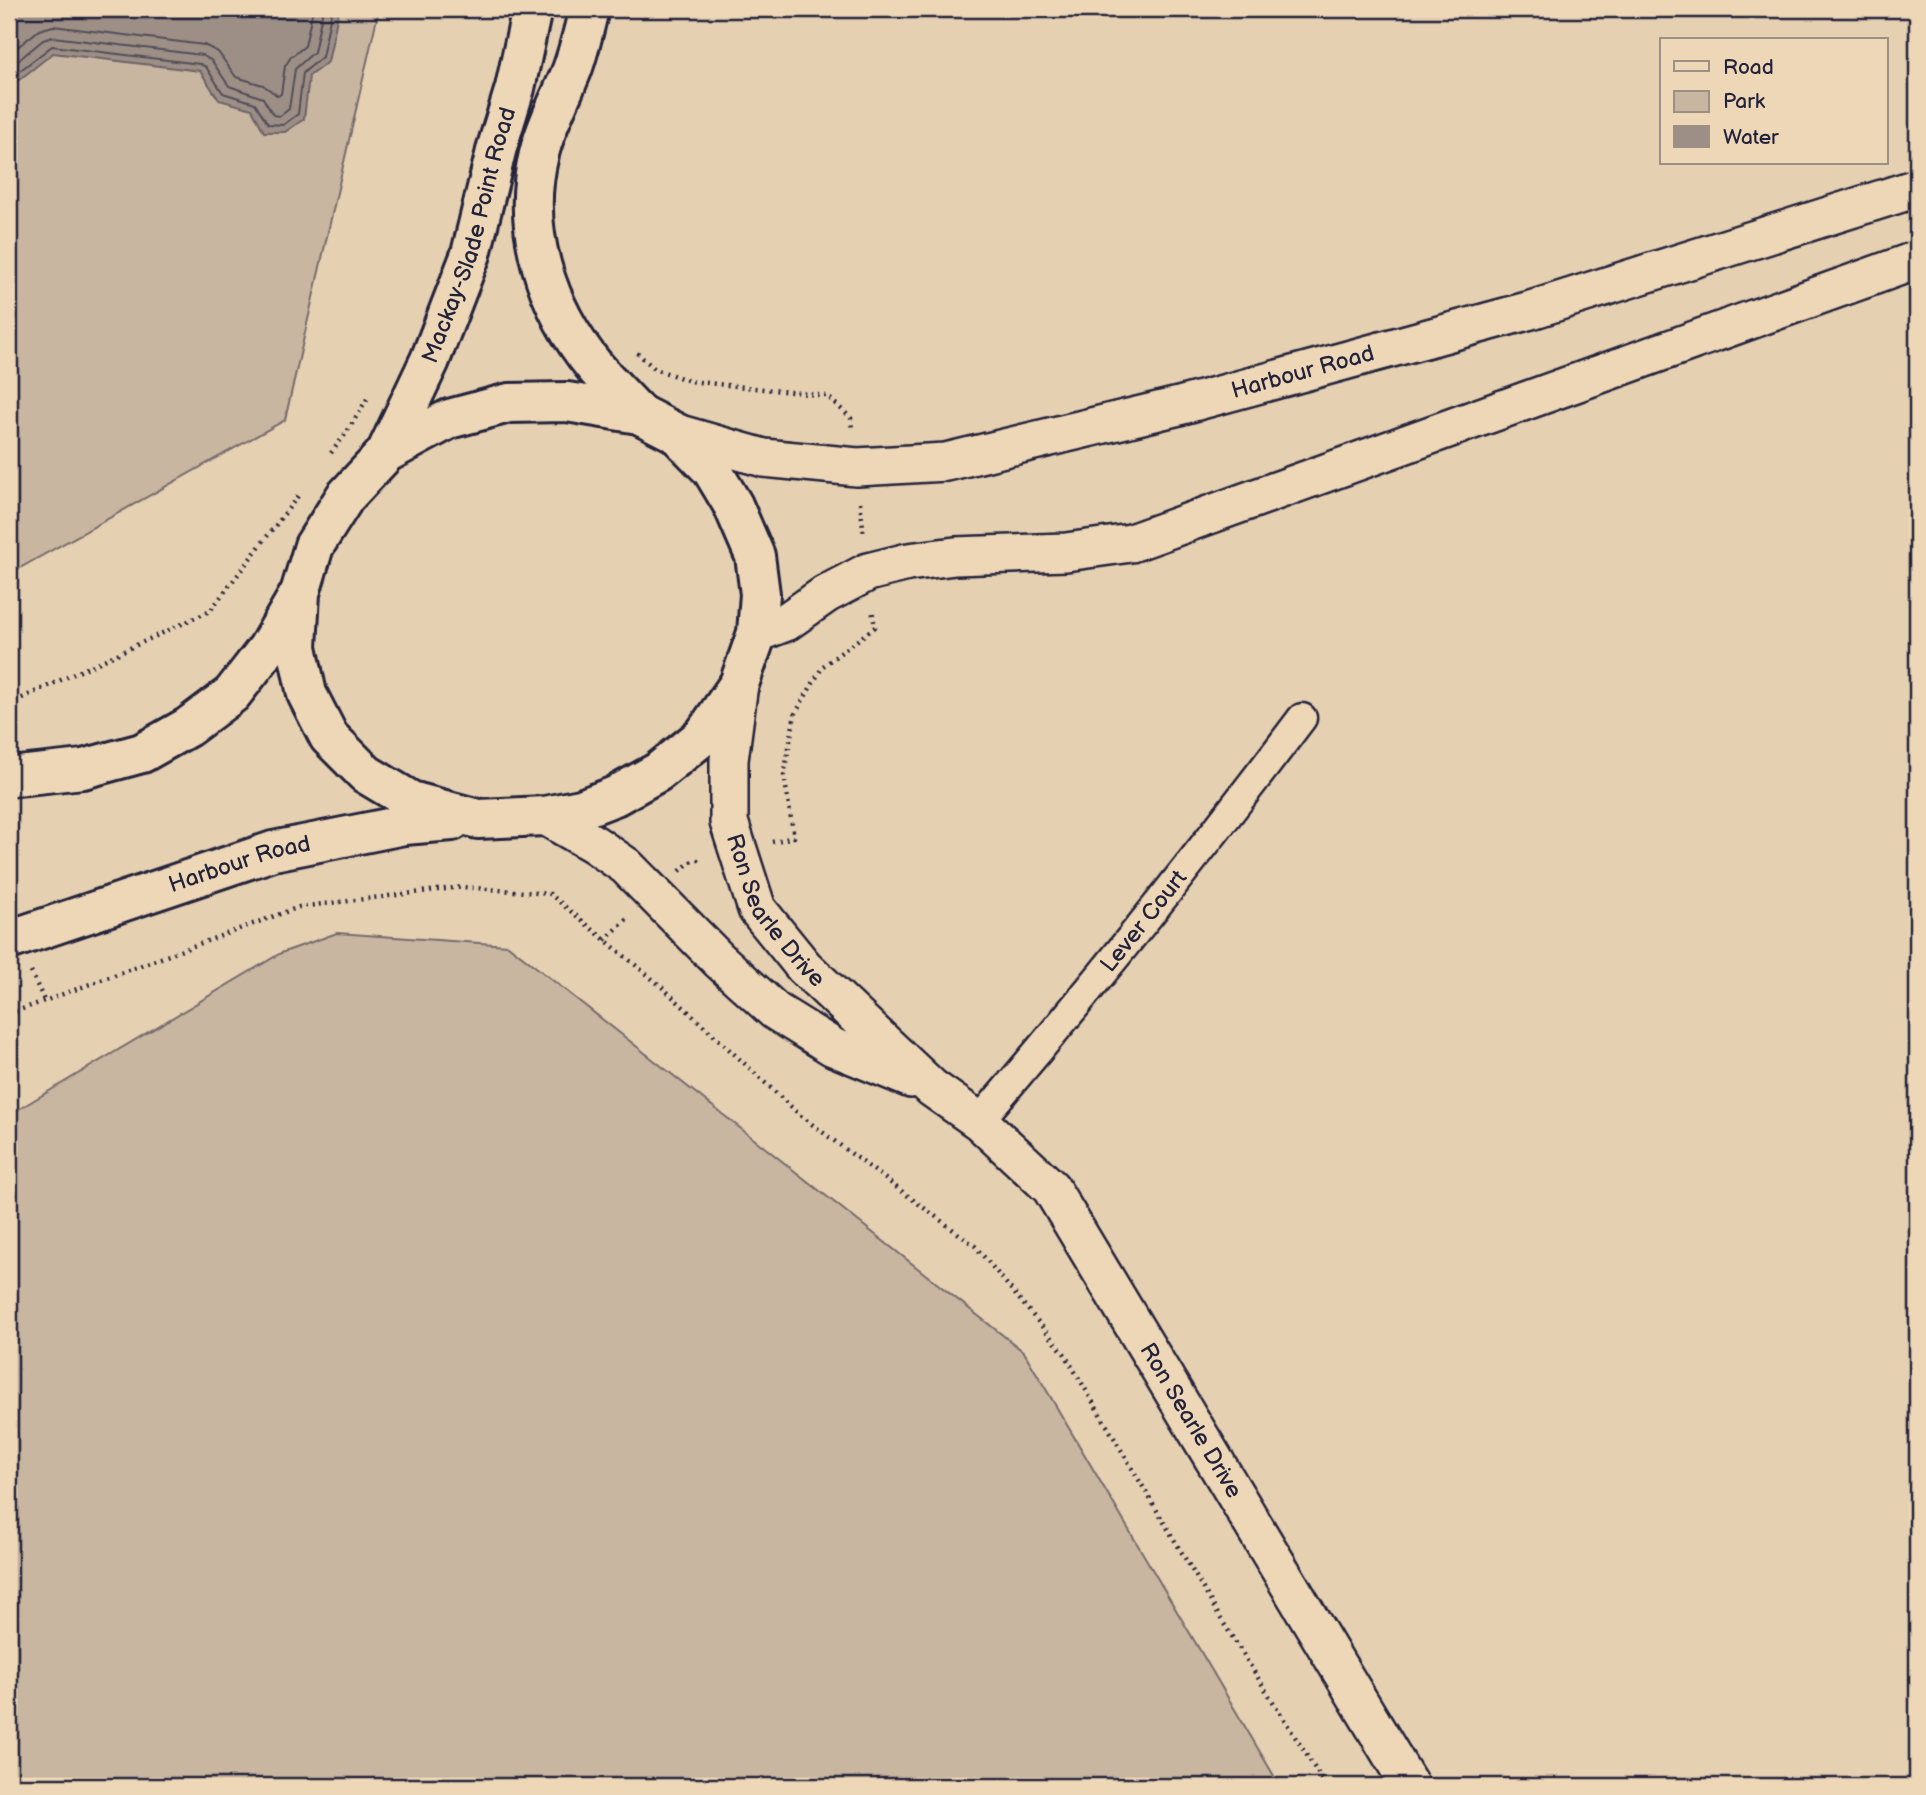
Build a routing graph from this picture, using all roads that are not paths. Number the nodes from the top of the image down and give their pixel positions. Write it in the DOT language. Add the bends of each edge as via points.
graph roads {
  1 [pos="532,9"];
  2 [pos="589,9"];
  3 [pos="1917,188"];
  4 [pos="1917,260"];
  5 [pos="639,414"];
  6 [pos="677,433"];
  7 [pos="386,453"];
  8 [pos="300,593"];
  9 [pos="757,633"];
  10 [pos="739,684"];
  11 [pos="1302,718"];
  12 [pos="9,777"];
  13 [pos="545,816"];
  14 [pos="478,819"];
  15 [pos="9,940"];
  16 [pos="932,1088"];
  17 [pos="979,1121"];
  18 [pos="1410,1786"];
  1 -- 7 [label="main road, Mackay-Slade Point Road" via="471,254 430,360"];
  2 -- 5 [label="main road, Mackay-Slade Point Road" via="573,69 539,155 532,199 535,241 563,320 594,365"];
  3 -- 6 [label="street, Harbour Road" via="1531,310 1179,406 946,462 857,467 764,458"];
  4 -- 9 [label="street" via="1131,543 908,562 868,572 786,622"];
  5 -- 6 [label="main road"];
  5 -- 7 [label="main road" via="567,402 509,403 449,419"];
  6 -- 9 [label="main road, Harbour Road" via="712,470 755,556 760,594"];
  7 -- 8 [label="main road" via="345,497 314,546"];
  8 -- 12 [label="main road" via="267,649 232,694 187,727 142,753 83,769"];
  8 -- 14 [label="main road" via="298,648 304,682 329,737 366,774 411,801"];
  9 -- 10 [label="main road, Harbour Road"];
  10 -- 13 [label="main road, Harbour Road" via="703,736 657,772 615,796"];
  10 -- 16 [label="street, Ron Searle Drive" via="729,760 729,822 757,909 804,967"];
  11 -- 17 [label="street, Lever Court" via="1065,1021"];
  13 -- 14 [label="main road, Harbour Road"];
  13 -- 16 [label="street, Ron Searle Drive" via="626,866 775,1012 833,1046"];
  14 -- 15 [label="main road, Harbour Road" via="404,825 274,851"];
  16 -- 17 [label="street, Ron Searle Drive"];
  17 -- 18 [label="street, Ron Searle Drive" via="1051,1188"];
}
